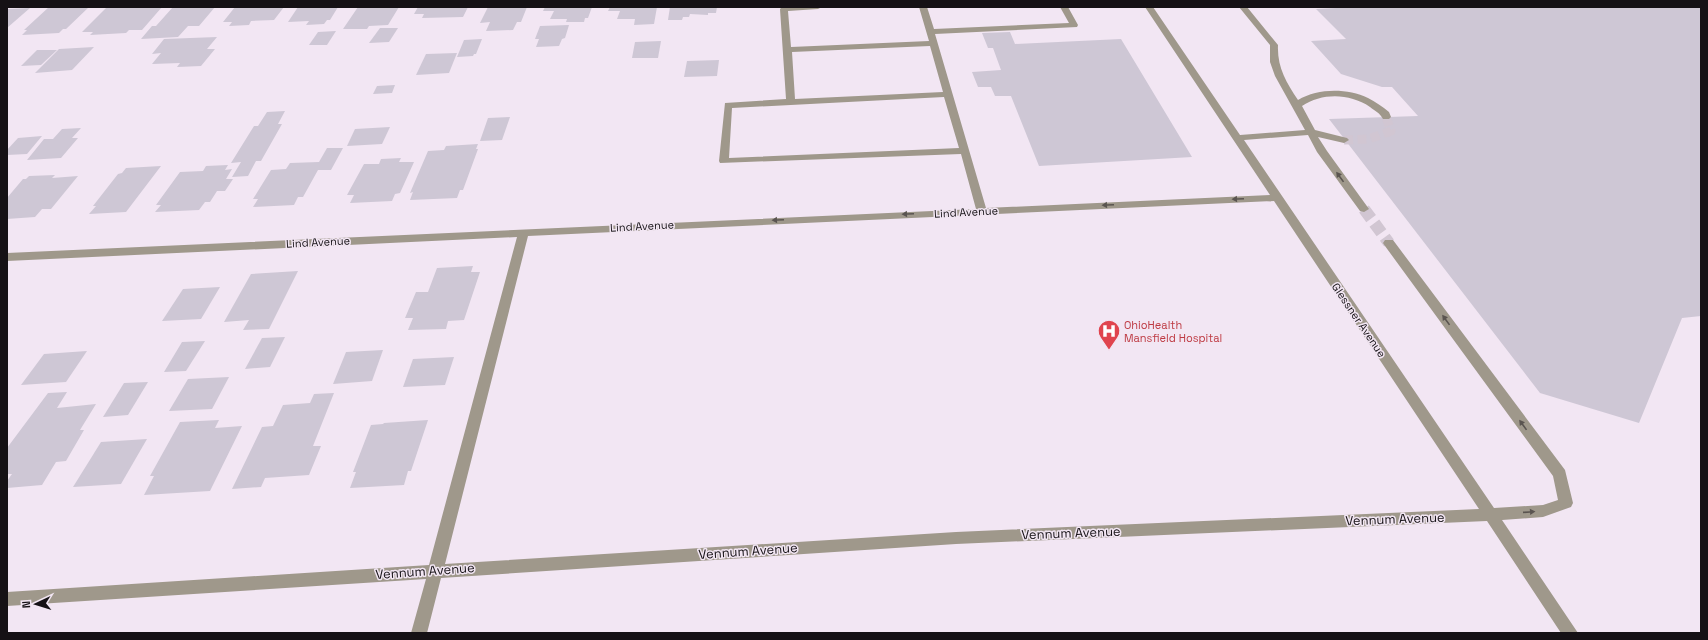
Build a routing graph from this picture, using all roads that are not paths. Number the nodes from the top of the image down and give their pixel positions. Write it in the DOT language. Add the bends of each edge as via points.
graph roads {
  1 [pos="818,7"];
  2 [pos="923,7"];
  3 [pos="1064,7"];
  4 [pos="1149,7"];
  5 [pos="1243,7"];
  6 [pos="930,32"];
  7 [pos="934,43"];
  8 [pos="786,50"];
  9 [pos="948,94"];
  10 [pos="791,102"];
  11 [pos="1296,104"];
  12 [pos="1386,117"];
  13 [pos="1310,132"];
  14 [pos="1237,138"];
  15 [pos="1344,140"];
  16 [pos="965,151"];
  17 [pos="1277,198"];
  18 [pos="1364,209"];
  19 [pos="982,211"];
  20 [pos="524,232"];
  21 [pos="1389,243"];
  22 [pos="7,257"];
  23 [pos="1490,515"];
  24 [pos="435,571"];
  25 [pos="7,599"];
  26 [pos="419,633"];
  27 [pos="1570,633"];
  1 -- 8 [label="street" via="784,8"];
  2 -- 6 [label="street"];
  3 -- 6 [label="street" via="1074,25"];
  4 -- 14 [label="street, Glessner Avenue"];
  5 -- 11 [label="street" via="1274,45 1277,74"];
  6 -- 7 [label="street"];
  7 -- 8 [label="street"];
  7 -- 9 [label="street"];
  8 -- 10 [label="street"];
  9 -- 10 [label="street"];
  9 -- 16 [label="street"];
  10 -- 16 [label="street" via="728,105 724,161"];
  11 -- 12 [label="street" via="1305,98 1326,94 1342,95 1364,100 1386,114"];
  11 -- 13 [label="street"];
  13 -- 14 [label="street"];
  13 -- 15 [label="street"];
  18 -- 13 [label="street, one-way"];
  14 -- 17 [label="street, Glessner Avenue"];
  16 -- 19 [label="street"];
  17 -- 19 [label="street, Lind Avenue, one-way"];
  17 -- 23 [label="street, Glessner Avenue"];
  19 -- 20 [label="street, Lind Avenue, one-way"];
  20 -- 22 [label="street, Lind Avenue"];
  20 -- 24 [label="street"];
  23 -- 21 [label="street, Vennum Avenue, one-way" via="1543,511 1566,503 1560,474"];
  23 -- 24 [label="street, Vennum Avenue" via="956,538"];
  23 -- 27 [label="street, Glessner Avenue"];
  24 -- 25 [label="street, Vennum Avenue"];
  24 -- 26 [label="street"];
}
